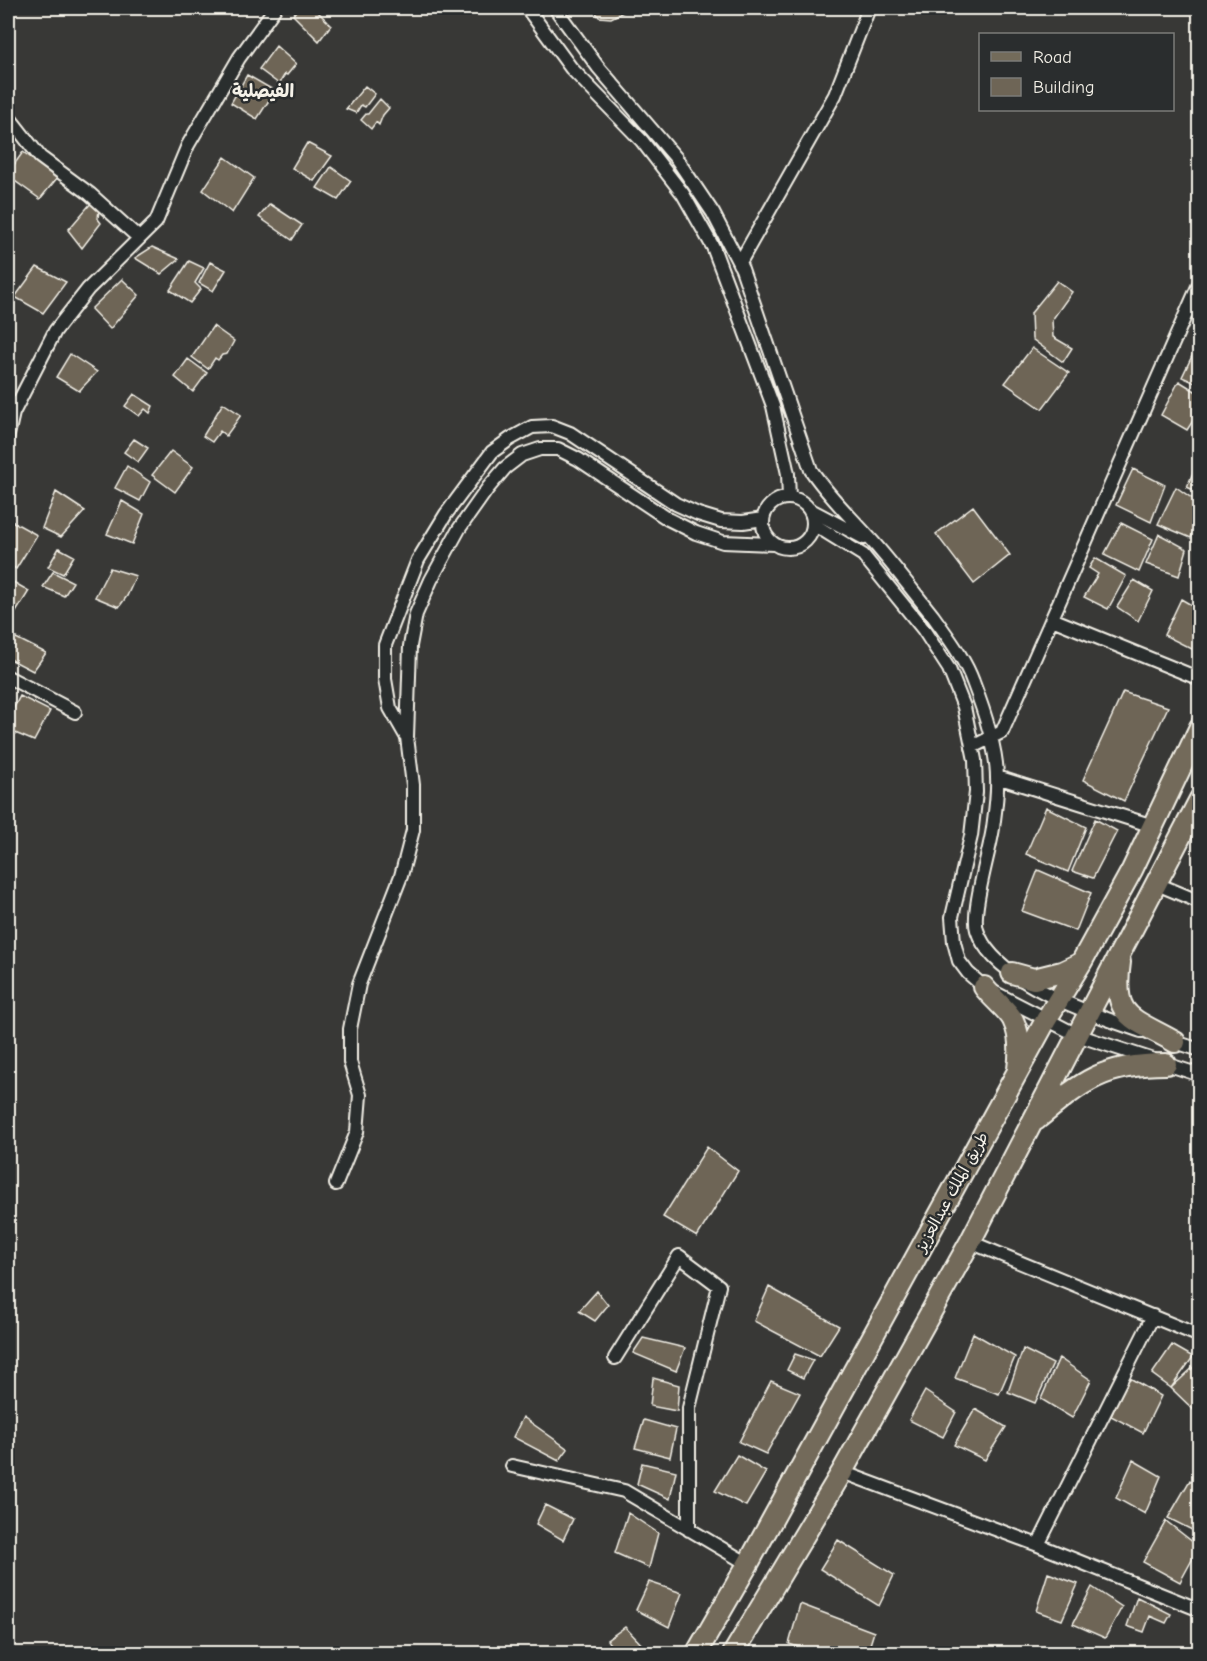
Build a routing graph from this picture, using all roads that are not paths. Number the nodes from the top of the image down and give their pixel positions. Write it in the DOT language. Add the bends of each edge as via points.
graph roads {
  1 [pos="275,8"];
  2 [pos="527,8"];
  3 [pos="555,8"];
  4 [pos="869,8"];
  5 [pos="8,116"];
  6 [pos="139,238"];
  7 [pos="739,264"];
  8 [pos="1200,282"];
  9 [pos="8,435"];
  10 [pos="789,498"];
  11 [pos="809,509"];
  12 [pos="763,519"];
  13 [pos="813,524"];
  14 [pos="873,543"];
  15 [pos="774,544"];
  16 [pos="1052,619"];
  17 [pos="8,677"];
  18 [pos="1200,679"];
  19 [pos="75,712"];
  20 [pos="1200,727"];
  21 [pos="407,737"];
  22 [pos="990,739"];
  23 [pos="972,747"];
  24 [pos="998,777"];
  25 [pos="1200,799"];
  26 [pos="1153,826"];
  27 [pos="1157,884"];
  28 [pos="1200,902"];
  29 [pos="1121,951"];
  30 [pos="1081,963"];
  31 [pos="1012,973"];
  32 [pos="984,987"];
  33 [pos="1059,999"];
  34 [pos="1088,1013"];
  35 [pos="1046,1020"];
  36 [pos="1077,1035"];
  37 [pos="1175,1042"];
  38 [pos="1200,1050"];
  39 [pos="1166,1064"];
  40 [pos="1018,1073"];
  41 [pos="1200,1075"];
  42 [pos="1030,1126"];
  43 [pos="336,1184"];
  44 [pos="970,1242"];
  45 [pos="1153,1316"];
  46 [pos="1200,1336"];
  47 [pos="615,1358"];
  48 [pos="512,1466"];
  49 [pos="842,1472"];
  50 [pos="689,1530"];
  51 [pos="1038,1545"];
  52 [pos="748,1564"];
  53 [pos="1200,1610"];
  54 [pos="696,1653"];
  55 [pos="733,1653"];
  1 -- 6 [label="street" via="239,58 188,145 156,222"];
  2 -- 10 [label="street" via="571,68 642,141 676,186 712,247 773,406 788,474"];
  3 -- 7 [label="street" via="598,67 676,158 713,213"];
  4 -- 7 [label="street" via="835,95"];
  5 -- 6 [label="street" via="40,157 90,194"];
  6 -- 9 [label="street" via="88,289 55,331 13,413"];
  7 -- 14 [label="street" via="811,470 824,490"];
  8 -- 16 [label="street"];
  10 -- 11 [label="street"];
  10 -- 12 [label="street" via="774,502"];
  11 -- 13 [label="street"];
  11 -- 14 [label="street"];
  12 -- 15 [label="street" via="764,531"];
  12 -- 21 [label="street" via="743,522 698,514 676,504 570,433 552,426 532,427 510,439 492,452 477,471 417,560 385,645 390,708"];
  13 -- 15 [label="street" via="807,540 800,545 791,548"];
  13 -- 23 [label="street" via="864,555 923,629 949,669 964,707"];
  14 -- 22 [label="street" via="946,634 972,678"];
  15 -- 21 [label="street" via="723,542 696,533 558,449 522,455 505,468 459,529 416,614 410,646"];
  16 -- 18 [label="street"];
  16 -- 22 [label="street" via="1002,732"];
  17 -- 19 [label="street"];
  20 -- 26 [label="main road, طريق الملك عبدالعزيز"];
  21 -- 43 [label="street" via="413,830 401,876 359,984 350,1029 351,1062 360,1095 357,1132"];
  22 -- 23 [label="street"];
  22 -- 24 [label="street"];
  23 -- 32 [label="street" via="976,792 971,836 952,917 959,961"];
  24 -- 26 [label="street"];
  24 -- 31 [label="street" via="976,928 992,958"];
  25 -- 27 [label="main road"];
  26 -- 30 [label="main road, طريق الملك عبدالعزيز"];
  27 -- 28 [label="street"];
  27 -- 29 [label="main road"];
  29 -- 34 [label="main road"];
  29 -- 37 [label="main road" via="1117,987 1124,1011"];
  30 -- 31 [label="main road" via="1034,979"];
  30 -- 33 [label="main road, طريق الملك عبدالعزيز"];
  31 -- 33 [label="street"];
  32 -- 35 [label="street"];
  32 -- 40 [label="main road" via="1013,1020"];
  33 -- 34 [label="street"];
  33 -- 35 [label="main road, طريق الملك عبدالعزيز"];
  34 -- 36 [label="main road"];
  34 -- 37 [label="street"];
  35 -- 36 [label="street"];
  35 -- 40 [label="main road, طريق الملك عبدالعزيز"];
  36 -- 39 [label="street"];
  36 -- 42 [label="main road"];
  37 -- 38 [label="street"];
  39 -- 41 [label="street"];
  39 -- 42 [label="main road" via="1136,1064 1104,1073 1067,1094"];
  40 -- 52 [label="main road, طريق الملك عبدالعزيز"];
  42 -- 44 [label="main road"];
  44 -- 45 [label="street"];
  44 -- 49 [label="main road"];
  45 -- 46 [label="street"];
  45 -- 51 [label="street"];
  47 -- 50 [label="street" via="679,1256 719,1286 689,1408"];
  48 -- 50 [label="street" via="624,1491"];
  49 -- 51 [label="street"];
  49 -- 55 [label="main road"];
  50 -- 52 [label="street"];
  51 -- 53 [label="street"];
  52 -- 54 [label="main road, طريق الملك عبدالعزيز"];
}
